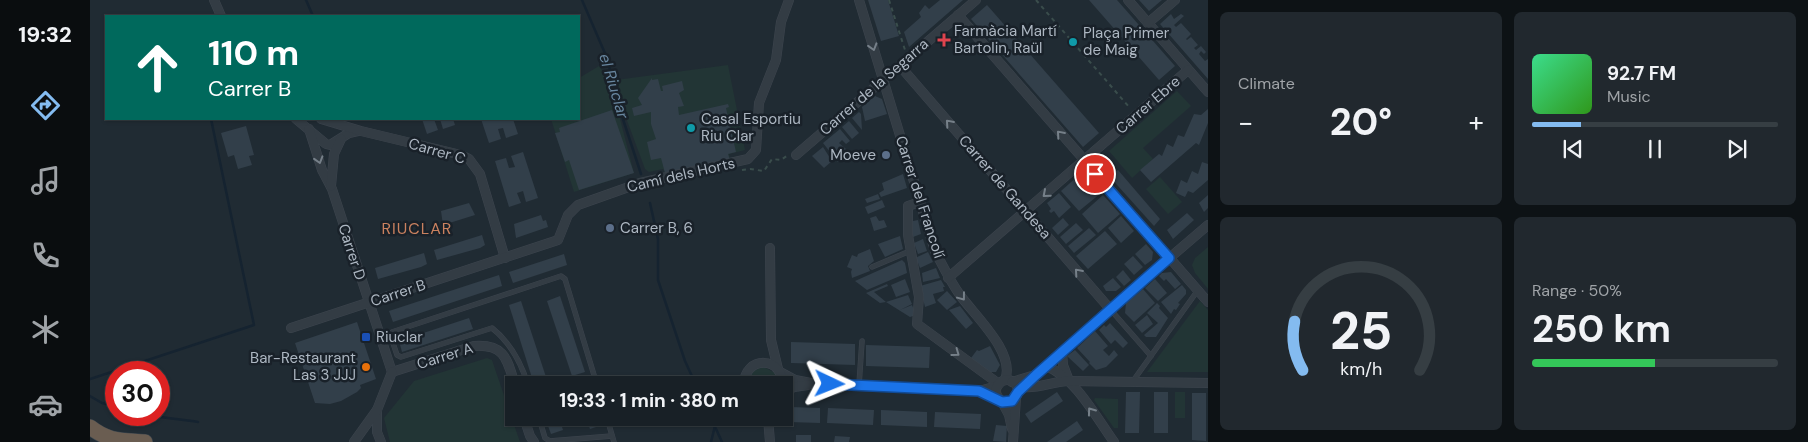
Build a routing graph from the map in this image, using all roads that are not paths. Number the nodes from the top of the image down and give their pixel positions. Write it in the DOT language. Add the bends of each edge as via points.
graph roads {
  1 [pos="214,0"];
  2 [pos="789,0"];
  3 [pos="858,0"];
  4 [pos="976,0"];
  5 [pos="1128,0"];
  6 [pos="1175,0"];
  7 [pos="221,15"];
  8 [pos="958,15"];
  9 [pos="1148,23"];
  10 [pos="900,66"];
  11 [pos="1188,70"];
  12 [pos="883,80"];
  13 [pos="1208,92"];
  14 [pos="297,120"];
  15 [pos="324,120"];
  16 [pos="309,129"];
  17 [pos="361,131"];
  18 [pos="341,139"];
  19 [pos="796,155"];
  20 [pos="1083,161"];
  21 [pos="332,189"];
  22 [pos="920,202"];
  23 [pos="1026,211"];
  24 [pos="1208,226"];
  25 [pos="770,248"];
  26 [pos="910,251"];
  27 [pos="505,258"];
  28 [pos="1169,258"];
  29 [pos="872,267"];
  30 [pos="948,278"];
  31 [pos="1198,290"];
  32 [pos="368,302"];
  33 [pos="1208,302"];
  34 [pos="1110,309"];
  35 [pos="291,328"];
  36 [pos="771,340"];
  37 [pos="862,341"];
  38 [pos="1062,352"];
  39 [pos="1151,356"];
  40 [pos="762,363"];
  41 [pos="1046,366"];
  42 [pos="779,371"];
  43 [pos="392,372"];
  44 [pos="1036,375"];
  45 [pos="512,376"];
  46 [pos="525,376"];
  47 [pos="594,376"];
  48 [pos="746,376"];
  49 [pos="780,376"];
  50 [pos="1069,381"];
  51 [pos="1132,382"];
  52 [pos="1003,383"];
  53 [pos="1208,383"];
  54 [pos="816,384"];
  55 [pos="859,385"];
  56 [pos="793,388"];
  57 [pos="979,391"];
  58 [pos="1019,392"];
  59 [pos="1001,401"];
  60 [pos="377,410"];
  61 [pos="90,422"];
  62 [pos="527,426"];
  63 [pos="541,426"];
  64 [pos="609,426"];
  65 [pos="770,426"];
  66 [pos="90,427"];
  67 [pos="612,436"];
  68 [pos="137,441"];
  69 [pos="1014,441"];
  70 [pos="145,442"];
  71 [pos="354,442"];
  72 [pos="381,442"];
  73 [pos="534,442"];
  74 [pos="614,442"];
  75 [pos="770,442"];
  76 [pos="1114,442"];
  1 -- 7 [label="street"];
  2 -- 27 [label="street, Camí dels Horts" via="781,22 776,60 759,103 756,150 748,159 640,183 578,205 568,215 558,240"];
  3 -- 12 [label="street, Carrer del Francolí, one-way"];
  4 -- 8 [label="street, Carrer de la Segarra"];
  5 -- 9 [label="street"];
  6 -- 9 [label="street"];
  8 -- 10 [label="street, Carrer de la Segarra"];
  20 -- 8 [label="street, one-way"];
  9 -- 11 [label="street"];
  10 -- 12 [label="street, Carrer de la Segarra"];
  23 -- 10 [label="street, Carrer de Gandesa, one-way"];
  11 -- 13 [label="street"];
  11 -- 20 [label="street, Carrer Ebre"];
  12 -- 19 [label="street, Carrer de la Segarra"];
  12 -- 22 [label="street, Carrer del Francolí"];
  14 -- 16 [label="street"];
  15 -- 17 [label="street, Carrer C"];
  15 -- 18 [label="street" via="335,128"];
  16 -- 18 [label="street" via="326,144"];
  16 -- 21 [label="street, Carrer D, one-way" via="322,170"];
  17 -- 18 [label="street" via="349,133"];
  17 -- 27 [label="street, Carrer C" via="470,159 480,174"];
  18 -- 21 [label="street, Carrer D" via="334,154"];
  20 -- 23 [label="street, Carrer Ebre, one-way"];
  20 -- 28 [label="street"];
  21 -- 32 [label="street, Carrer D"];
  22 -- 26 [label="street" via="908,206"];
  22 -- 30 [label="street, Carrer del Francolí" via="935,251"];
  23 -- 30 [label="street, Carrer Ebre"];
  34 -- 23 [label="street, Carrer de Gandesa, one-way"];
  24 -- 28 [label="street"];
  25 -- 36 [label="street"];
  26 -- 29 [label="lane"];
  26 -- 52 [label="street, one-way" via="919,297 917,324"];
  27 -- 32 [label="street, Carrer B"];
  28 -- 31 [label="street"];
  28 -- 34 [label="street"];
  30 -- 52 [label="street, Carrer del Francolí, one-way" via="1005,359 1008,374"];
  31 -- 33 [label="street"];
  31 -- 39 [label="lane"];
  32 -- 35 [label="street, Carrer B"];
  32 -- 43 [label="street, Carrer D"];
  34 -- 38 [label="street"];
  34 -- 39 [label="lane"];
  36 -- 40 [label="street"];
  36 -- 42 [label="street"];
  37 -- 55 [label="lane"];
  38 -- 41 [label="street"];
  38 -- 50 [label="street"];
  39 -- 51 [label="lane"];
  40 -- 42 [label="street"];
  40 -- 48 [label="street" via="756,364"];
  41 -- 44 [label="street"];
  41 -- 50 [label="street"];
  42 -- 49 [label="street"];
  42 -- 54 [label="street" via="795,380"];
  43 -- 45 [label="street, Carrer A" via="485,345 496,347 502,353 508,360"];
  43 -- 60 [label="street"];
  44 -- 52 [label="street"];
  44 -- 58 [label="street"];
  46 -- 47 [label="lane" via="504,337 492,328 402,357 397,355 392,332 561,276 565,279"];
  50 -- 51 [label="street"];
  50 -- 58 [label="street" via="1054,381"];
  76 -- 50 [label="street, one-way"];
  51 -- 53 [label="street"];
  52 -- 57 [label="street"];
  52 -- 58 [label="street" via="1017,388"];
  52 -- 59 [label="street, Carrer del Francolí" via="996,396"];
  54 -- 55 [label="street"];
  54 -- 56 [label="street"];
  55 -- 57 [label="street"];
  57 -- 59 [label="street"];
  58 -- 59 [label="street" via="1012,401"];
  58 -- 69 [label="street"];
  59 -- 69 [label="street" via="1009,415"];
  60 -- 71 [label="street"];
  60 -- 72 [label="street" via="377,432"];
  61 -- 68 [label="highway" via="108,433"];
  62 -- 73 [label="street"];
  63 -- 67 [label="lane" via="545,438 550,441"];
  64 -- 67 [label="lane"];
  65 -- 75 [label="street"];
  66 -- 68 [label="highway" via="112,440"];
  67 -- 74 [label="lane"];
  68 -- 70 [label="highway"];
}
